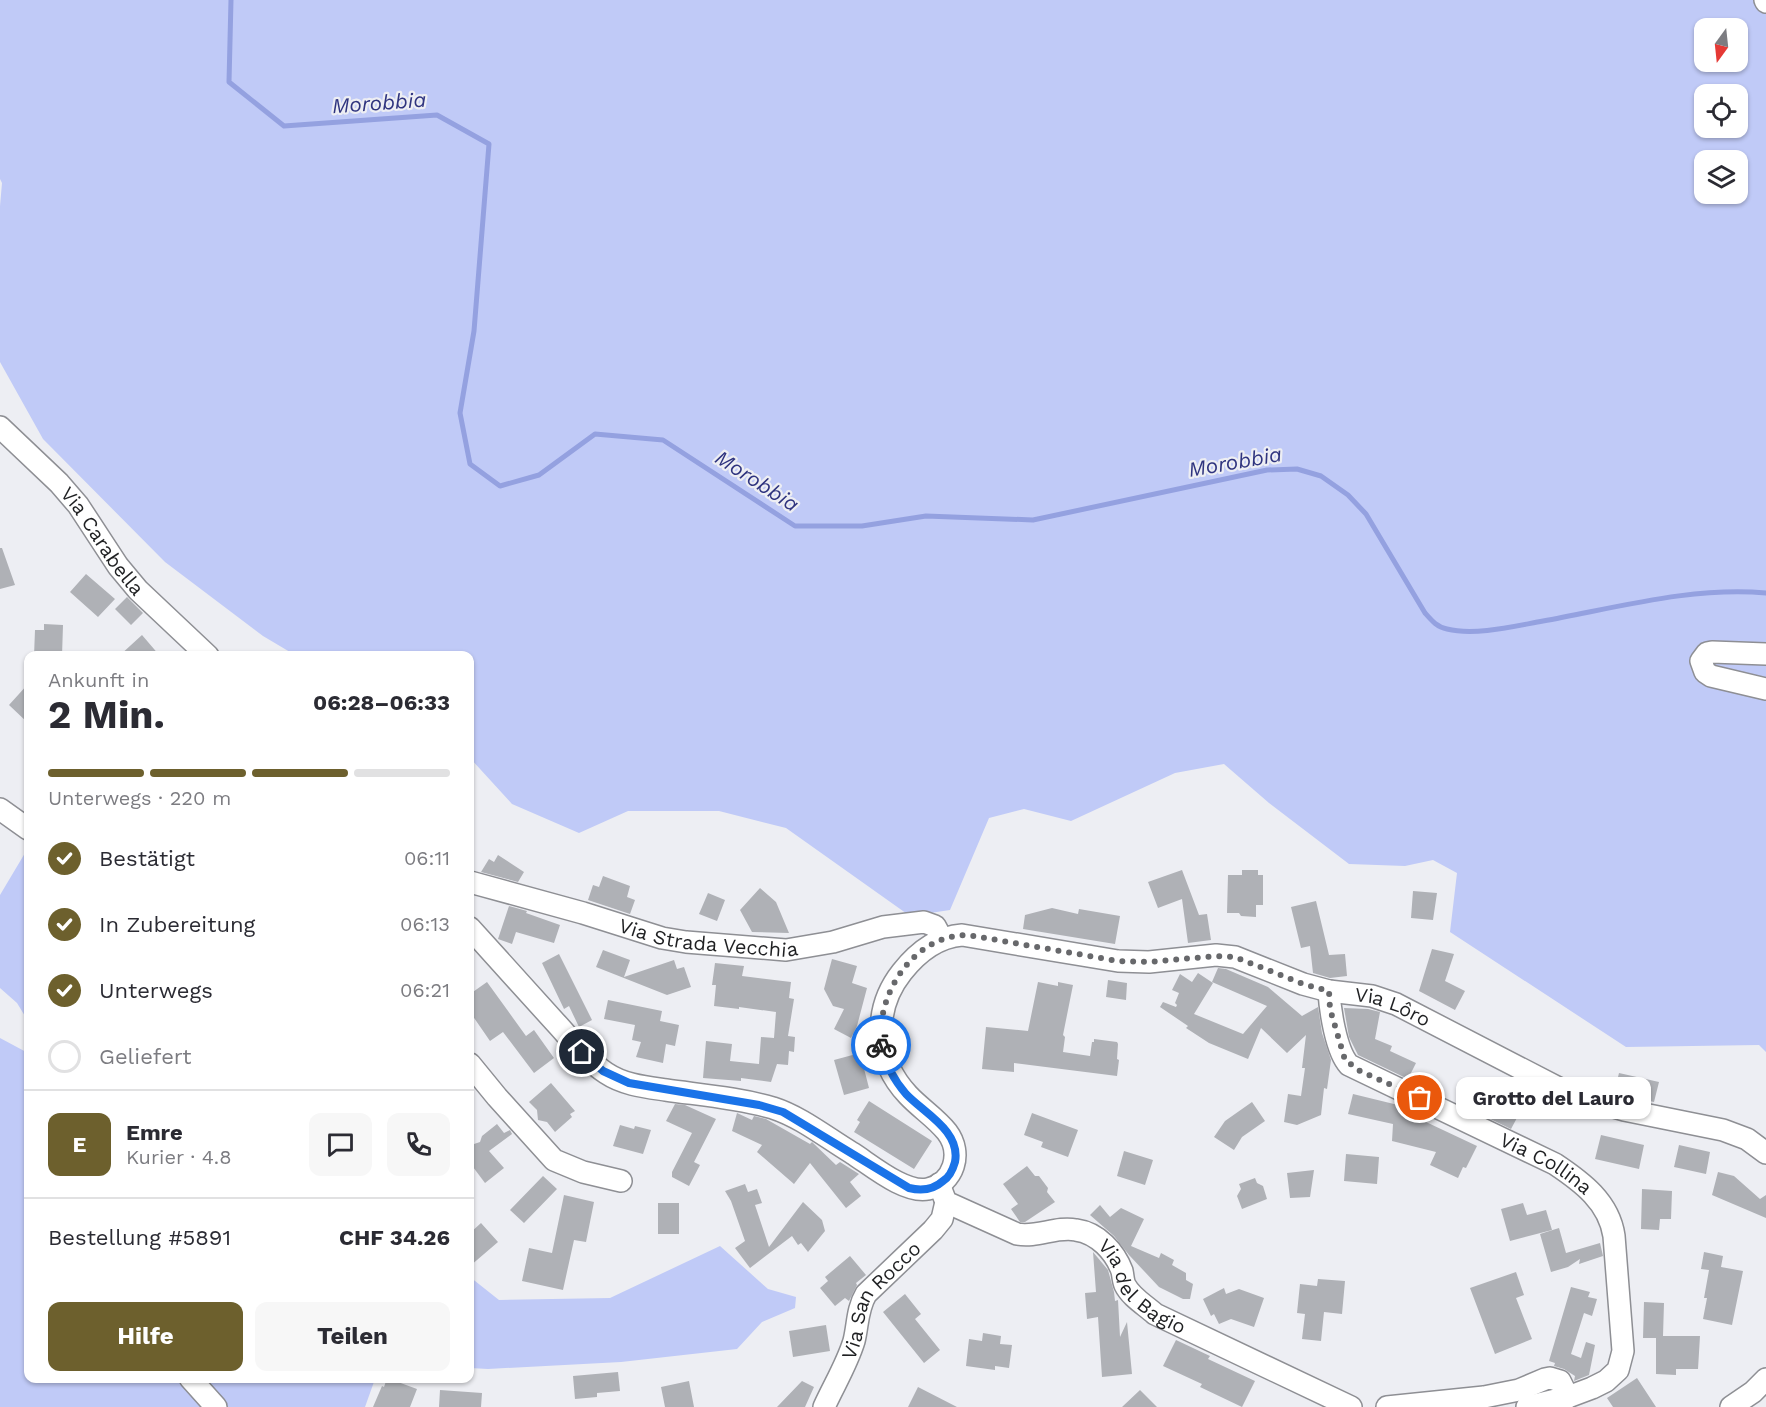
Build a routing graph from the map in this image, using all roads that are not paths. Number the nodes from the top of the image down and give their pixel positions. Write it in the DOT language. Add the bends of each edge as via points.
graph roads {
  1 [pos="0,427"];
  2 [pos="203,651"];
  3 [pos="1766,654"];
  4 [pos="1766,689"];
  5 [pos="0,809"];
  6 [pos="24,826"];
  7 [pos="474,883"];
  8 [pos="474,932"];
  9 [pos="942,939"];
  10 [pos="1329,991"];
  11 [pos="474,1069"];
  12 [pos="1766,1153"];
  13 [pos="621,1181"];
  14 [pos="942,1193"];
  15 [pos="1766,1379"];
  16 [pos="194,1383"];
  17 [pos="1568,1397"];
  18 [pos="216,1407"];
  19 [pos="824,1407"];
  20 [pos="1351,1407"];
  21 [pos="1387,1407"];
  22 [pos="1527,1407"];
  23 [pos="1731,1407"];
  1 -- 2 [label="street, Via Carabella" via="59,483 118,566"];
  3 -- 4 [label="street" via="1712,652 1701,661 1711,676"];
  5 -- 6 [label="street"];
  7 -- 9 [label="street, Via Strada Vecchia" via="686,942 786,950 884,927 924,922 935,927"];
  8 -- 14 [label="street" via="582,1052 610,1076 638,1086 773,1108 909,1188"];
  9 -- 10 [label="street, Via Lôro" via="968,935 1118,961 1235,957"];
  9 -- 14 [label="street, Via Lôro" via="916,956 899,975 880,1023 882,1047 896,1080 953,1141 954,1164"];
  10 -- 12 [label="street, Via Lôro" via="1372,996 1396,1004 1572,1095 1724,1130 1747,1139"];
  10 -- 17 [label="street, Via Collina" via="1342,1056 1349,1065 1555,1164 1595,1195 1607,1211 1614,1236 1623,1351 1614,1375"];
  11 -- 13 [label="street" via="554,1160"];
  14 -- 19 [label="street, Via San Rocco" via="942,1219 860,1304 854,1339"];
  14 -- 20 [label="street, Via del Bagio" via="1017,1234 1075,1229 1100,1239 1115,1257 1125,1285 1155,1314"];
  15 -- 23 [label="street"];
  16 -- 18 [label="street"];
  17 -- 21 [label="street" via="1560,1381 1550,1378 1502,1395"];
  17 -- 22 [label="street, Via Collina"];
}
